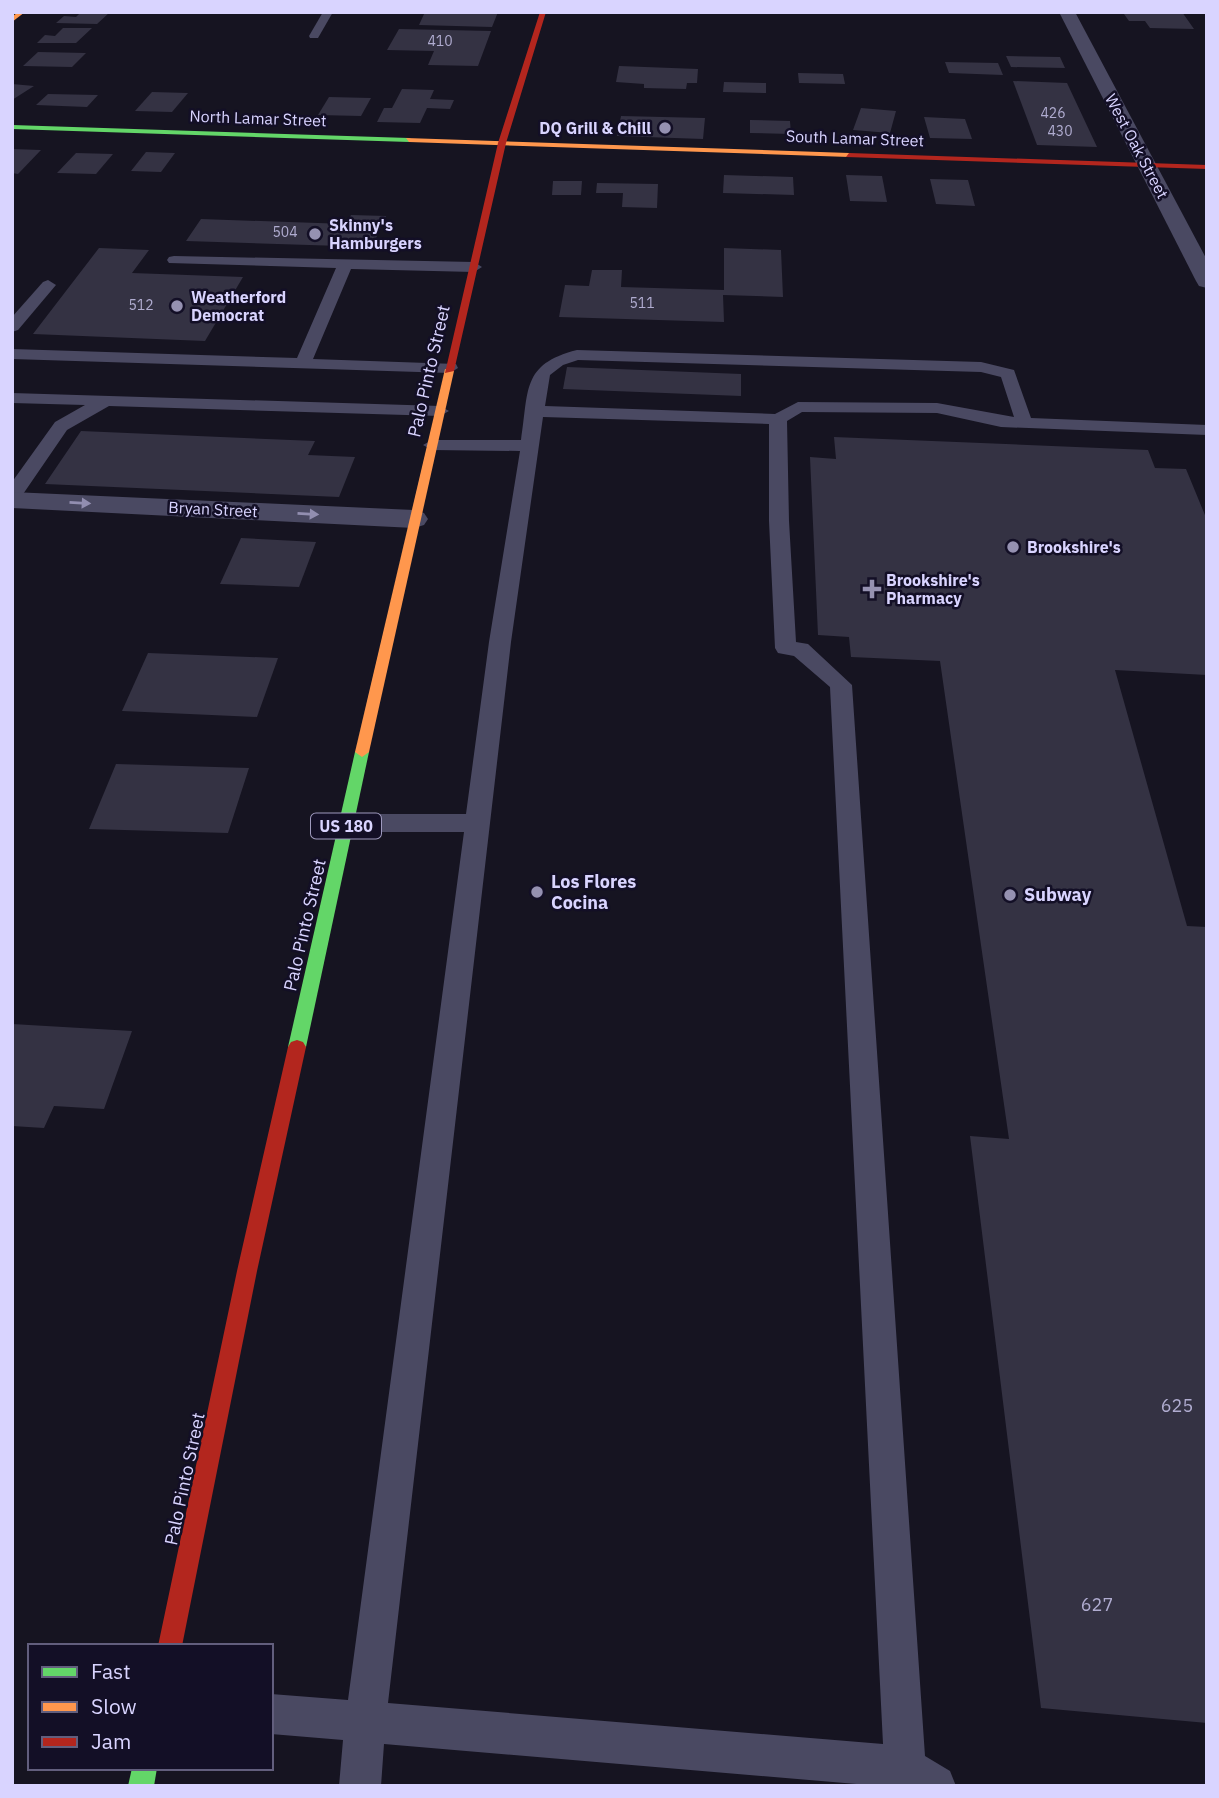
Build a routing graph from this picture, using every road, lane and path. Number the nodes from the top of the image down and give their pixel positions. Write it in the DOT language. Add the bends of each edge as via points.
graph roads {
  1 [pos="22,12"];
  2 [pos="328,12"];
  3 [pos="543,12"];
  4 [pos="1067,12"];
  5 [pos="12,20"];
  6 [pos="314,36"];
  7 [pos="12,127"];
  8 [pos="502,143"];
  9 [pos="1148,165"];
  10 [pos="1207,167"];
  11 [pos="174,260"];
  12 [pos="345,264"];
  13 [pos="474,267"];
  14 [pos="1206,276"];
  15 [pos="48,285"];
  16 [pos="12,327"];
  17 [pos="12,354"];
  18 [pos="793,361"];
  19 [pos="303,363"];
  20 [pos="450,368"];
  21 [pos="599,383"];
  22 [pos="659,385"];
  23 [pos="708,386"];
  24 [pos="12,398"];
  25 [pos="106,401"];
  26 [pos="792,401"];
  27 [pos="440,411"];
  28 [pos="535,411"];
  29 [pos="1024,422"];
  30 [pos="1207,430"];
  31 [pos="432,444"];
  32 [pos="530,446"];
  33 [pos="12,498"];
  34 [pos="414,519"];
  35 [pos="347,823"];
  36 [pos="477,823"];
  37 [pos="170,1644"];
  38 [pos="273,1714"];
  39 [pos="365,1724"];
  40 [pos="920,1776"];
  41 [pos="359,1786"];
  1 -- 5 [label="main road"];
  2 -- 6 [label="lane"];
  3 -- 8 [label="main road, Palo Pinto Street / US 180"];
  4 -- 9 [label="street, West Oak Street"];
  7 -- 8 [label="main road, North Lamar Street"];
  8 -- 9 [label="main road, South Lamar Street"];
  8 -- 13 [label="main road, Palo Pinto Street / US 180"];
  9 -- 10 [label="main road, South Lamar Street"];
  9 -- 14 [label="street, West Oak Street"];
  11 -- 12 [label="lane"];
  12 -- 13 [label="lane"];
  12 -- 19 [label="lane"];
  13 -- 20 [label="main road, Palo Pinto Street / US 180"];
  15 -- 16 [label="lane"];
  17 -- 19 [label="lane"];
  18 -- 23 [label="lane"];
  18 -- 26 [label="lane"];
  18 -- 29 [label="lane" via="981,367 1008,373"];
  19 -- 20 [label="lane"];
  20 -- 27 [label="main road, Palo Pinto Street / US 180"];
  21 -- 22 [label="lane"];
  21 -- 22 [label="lane"];
  21 -- 28 [label="lane"];
  21 -- 28 [label="lane" via="577,355 557,361 542,373"];
  22 -- 23 [label="lane"];
  22 -- 23 [label="lane"];
  23 -- 26 [label="lane"];
  24 -- 25 [label="lane"];
  25 -- 27 [label="lane"];
  25 -- 33 [label="lane" via="61,426"];
  26 -- 29 [label="lane" via="937,408 1001,422"];
  26 -- 40 [label="lane" via="779,521 786,648 800,649 841,685"];
  27 -- 31 [label="main road, Palo Pinto Street / US 180"];
  28 -- 32 [label="lane"];
  29 -- 30 [label="lane"];
  31 -- 32 [label="lane"];
  31 -- 34 [label="main road, Palo Pinto Street / US 180"];
  32 -- 36 [label="lane"];
  33 -- 34 [label="street, Bryan Street, one-way"];
  34 -- 35 [label="main road, Palo Pinto Street / US 180"];
  35 -- 36 [label="lane"];
  35 -- 37 [label="main road, Palo Pinto Street / US 180" via="247,1271"];
  36 -- 39 [label="lane"];
  38 -- 39 [label="lane"];
  39 -- 40 [label="lane"];
  39 -- 41 [label="lane"];
}
